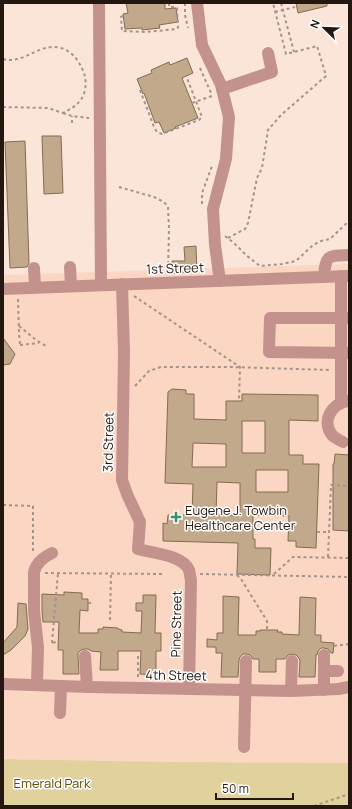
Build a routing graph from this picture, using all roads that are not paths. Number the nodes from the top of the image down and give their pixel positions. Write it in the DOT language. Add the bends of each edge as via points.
graph roads {
  1 [pos="99,3"];
  2 [pos="197,3"];
  3 [pos="268,53"];
  4 [pos="217,94"];
  5 [pos="349,255"];
  6 [pos="70,267"];
  7 [pos="34,268"];
  8 [pos="324,276"];
  9 [pos="345,276"];
  10 [pos="220,280"];
  11 [pos="122,284"];
  12 [pos="101,285"];
  13 [pos="71,286"];
  14 [pos="35,287"];
  15 [pos="3,289"];
  16 [pos="345,318"];
  17 [pos="345,353"];
  18 [pos="345,402"];
  19 [pos="343,442"];
  20 [pos="52,553"];
  21 [pos="183,562"];
  22 [pos="324,655"];
  23 [pos="85,656"];
  24 [pos="246,661"];
  25 [pos="292,661"];
  26 [pos="324,671"];
  27 [pos="338,672"];
  28 [pos="3,684"];
  29 [pos="37,684"];
  30 [pos="61,686"];
  31 [pos="349,686"];
  32 [pos="88,687"];
  33 [pos="189,689"];
  34 [pos="246,690"];
  35 [pos="324,690"];
  36 [pos="291,691"];
  37 [pos="60,713"];
  38 [pos="244,747"];
  1 -- 12 [label="street"];
  2 -- 4 [label="street" via="202,45"];
  3 -- 4 [label="street" via="272,72"];
  4 -- 10 [label="street" via="229,117 226,159 213,209"];
  5 -- 8 [label="street" via="329,258"];
  6 -- 13 [label="street"];
  7 -- 14 [label="street"];
  8 -- 9 [label="street, 1st Street"];
  8 -- 10 [label="street, 1st Street"];
  9 -- 16 [label="street"];
  10 -- 11 [label="street, 1st Street"];
  11 -- 12 [label="street, 1st Street"];
  11 -- 21 [label="street, 3rd Street" via="122,480 140,522 135,552 175,557"];
  12 -- 13 [label="street, 1st Street"];
  13 -- 14 [label="street, 1st Street"];
  14 -- 15 [label="street, 1st Street"];
  16 -- 17 [label="street"];
  16 -- 17 [label="street" via="270,318 269,352"];
  17 -- 18 [label="street"];
  18 -- 19 [label="street" via="331,410 328,423 332,435"];
  20 -- 29 [label="street" via="36,566 34,572"];
  21 -- 33 [label="street, Pine Street" via="189,570 190,580"];
  22 -- 26 [label="street"];
  23 -- 32 [label="street"];
  24 -- 34 [label="street"];
  25 -- 36 [label="street"];
  26 -- 27 [label="street"];
  26 -- 35 [label="street"];
  28 -- 29 [label="street, 4th Street"];
  29 -- 30 [label="street, 4th Street"];
  30 -- 32 [label="street, 4th Street"];
  30 -- 37 [label="street"];
  31 -- 35 [label="street, 4th Street"];
  32 -- 33 [label="street, 4th Street"];
  33 -- 34 [label="street, 4th Street"];
  34 -- 36 [label="street, 4th Street"];
  34 -- 38 [label="street"];
  35 -- 36 [label="street, 4th Street"];
}
